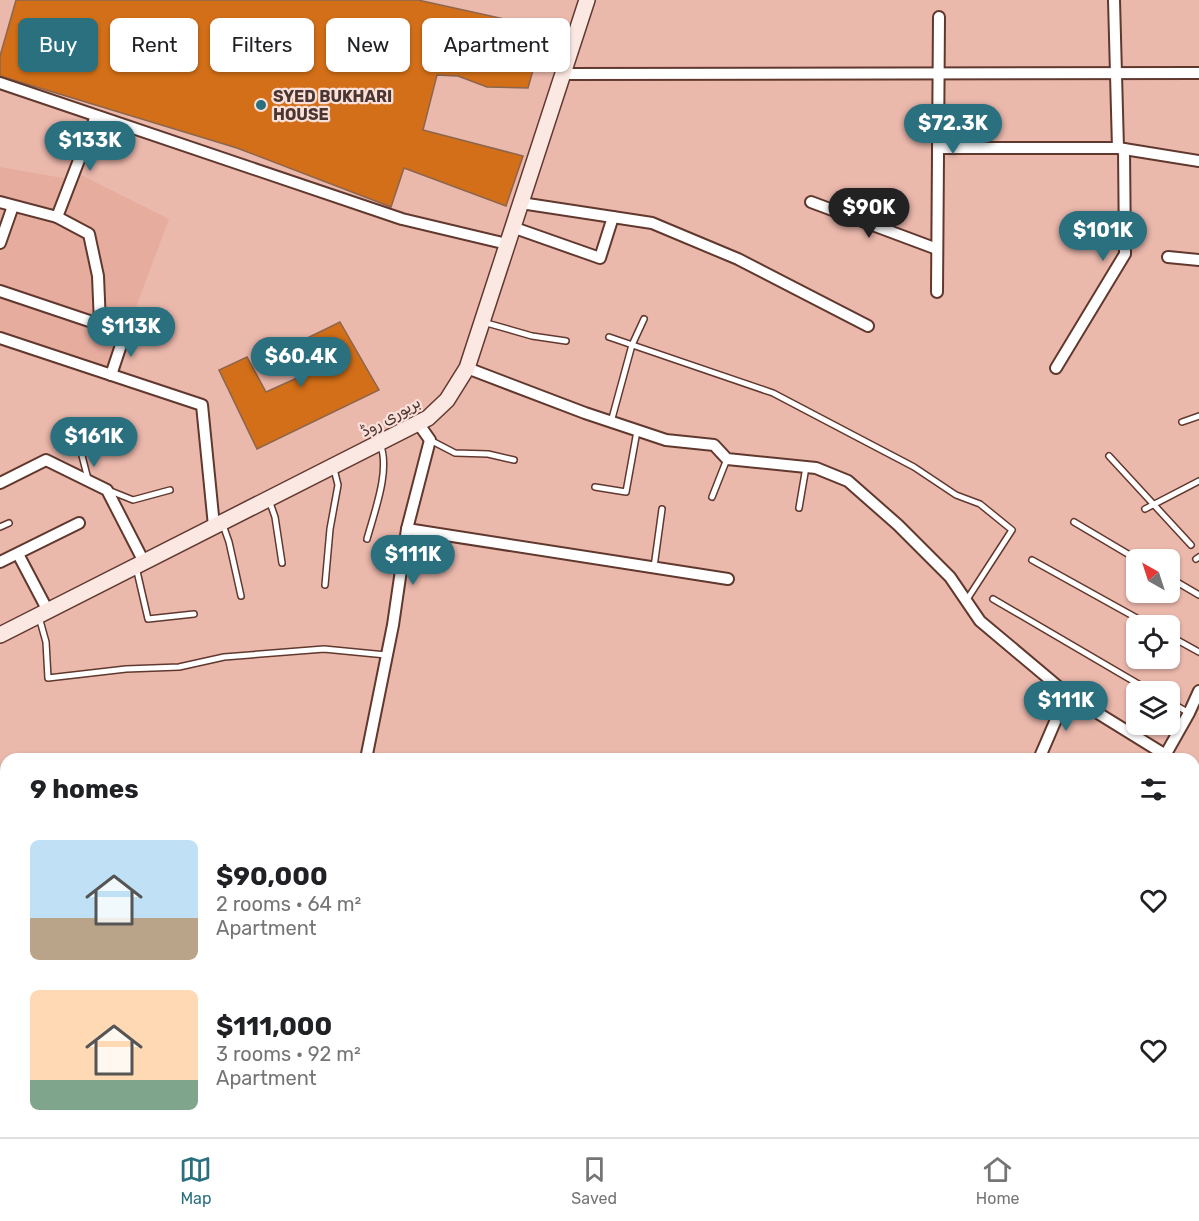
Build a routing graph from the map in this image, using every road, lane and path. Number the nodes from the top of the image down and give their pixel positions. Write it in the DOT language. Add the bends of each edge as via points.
graph roads {
  1 [pos="587,0"];
  2 [pos="1114,0"];
  3 [pos="939,17"];
  4 [pos="939,73"];
  5 [pos="1116,73"];
  6 [pos="1199,73"];
  7 [pos="563,74"];
  8 [pos="0,83"];
  9 [pos="96,116"];
  10 [pos="939,148"];
  11 [pos="1121,149"];
  12 [pos="1199,161"];
  13 [pos="0,202"];
  14 [pos="810,202"];
  15 [pos="521,203"];
  16 [pos="14,206"];
  17 [pos="57,218"];
  18 [pos="613,218"];
  19 [pos="512,228"];
  20 [pos="0,243"];
  21 [pos="507,244"];
  22 [pos="937,249"];
  23 [pos="1168,257"];
  24 [pos="1199,260"];
  25 [pos="0,291"];
  26 [pos="937,292"];
  27 [pos="644,319"];
  28 [pos="482,322"];
  29 [pos="100,324"];
  30 [pos="868,326"];
  31 [pos="0,338"];
  32 [pos="609,338"];
  33 [pos="566,341"];
  34 [pos="632,345"];
  35 [pos="467,368"];
  36 [pos="1056,368"];
  37 [pos="111,375"];
  38 [pos="1199,416"];
  39 [pos="611,422"];
  40 [pos="1182,422"];
  41 [pos="418,423"];
  42 [pos="107,429"];
  43 [pos="637,431"];
  44 [pos="430,440"];
  45 [pos="379,442"];
  46 [pos="1109,456"];
  47 [pos="726,459"];
  48 [pos="514,460"];
  49 [pos="333,466"];
  50 [pos="806,467"];
  51 [pos="88,481"];
  52 [pos="1199,481"];
  53 [pos="0,483"];
  54 [pos="595,487"];
  55 [pos="106,490"];
  56 [pos="170,490"];
  57 [pos="712,497"];
  58 [pos="268,499"];
  59 [pos="1155,504"];
  60 [pos="798,508"];
  61 [pos="662,509"];
  62 [pos="1145,509"];
  63 [pos="1074,522"];
  64 [pos="9,523"];
  65 [pos="79,523"];
  66 [pos="218,524"];
  67 [pos="0,527"];
  68 [pos="406,529"];
  69 [pos="367,539"];
  70 [pos="1191,545"];
  71 [pos="1126,553"];
  72 [pos="18,554"];
  73 [pos="1032,560"];
  74 [pos="0,562"];
  75 [pos="282,563"];
  76 [pos="140,564"];
  77 [pos="654,567"];
  78 [pos="728,579"];
  79 [pos="1180,584"];
  80 [pos="325,585"];
  81 [pos="1199,595"];
  82 [pos="241,596"];
  83 [pos="993,599"];
  84 [pos="966,601"];
  85 [pos="43,613"];
  86 [pos="194,614"];
  87 [pos="1131,615"];
  88 [pos="0,635"];
  89 [pos="1180,642"];
  90 [pos="1199,652"];
  91 [pos="387,655"];
  92 [pos="1133,681"];
  93 [pos="1199,691"];
  94 [pos="1067,694"];
  95 [pos="1180,708"];
  96 [pos="1189,713"];
  97 [pos="367,753"];
  98 [pos="1042,753"];
  99 [pos="1157,753"];
  100 [pos="1165,753"];
  1 -- 7 [label="main road, بریوری روڈ"];
  2 -- 5 [label="street"];
  3 -- 4 [label="street"];
  4 -- 5 [label="street"];
  4 -- 7 [label="street"];
  4 -- 10 [label="street"];
  5 -- 6 [label="street"];
  5 -- 11 [label="street"];
  7 -- 15 [label="main road, بریوری روڈ"];
  8 -- 9 [label="street"];
  9 -- 17 [label="street"];
  9 -- 21 [label="street" via="402,219"];
  10 -- 11 [label="street"];
  10 -- 22 [label="street"];
  11 -- 12 [label="street"];
  11 -- 36 [label="street" via="1125,254"];
  13 -- 16 [label="street"];
  14 -- 22 [label="street"];
  15 -- 18 [label="street"];
  15 -- 19 [label="main road, بریوری روڈ"];
  16 -- 17 [label="street"];
  16 -- 20 [label="street"];
  17 -- 29 [label="street" via="89,234 98,276"];
  18 -- 19 [label="street" via="600,258"];
  18 -- 30 [label="street" via="651,224 738,259"];
  19 -- 21 [label="main road, بریوری روڈ"];
  21 -- 28 [label="main road, بریوری روڈ"];
  22 -- 26 [label="street"];
  23 -- 24 [label="street"];
  25 -- 29 [label="street"];
  27 -- 34 [label="lane"];
  28 -- 33 [label="lane"];
  28 -- 35 [label="main road, بریوری روڈ"];
  29 -- 37 [label="street" via="125,333"];
  31 -- 37 [label="street"];
  32 -- 34 [label="lane"];
  34 -- 39 [label="lane"];
  34 -- 84 [label="lane" via="773,393 914,467 956,495 980,504 1012,530"];
  35 -- 39 [label="street"];
  35 -- 41 [label="main road, بریوری روڈ" via="447,400"];
  37 -- 66 [label="street" via="202,405"];
  38 -- 40 [label="lane"];
  39 -- 43 [label="street"];
  41 -- 44 [label="street"];
  41 -- 45 [label="main road, بریوری روڈ"];
  42 -- 51 [label="lane" via="79,444"];
  43 -- 47 [label="street" via="666,440 714,445"];
  43 -- 54 [label="lane" via="626,492"];
  44 -- 48 [label="lane" via="454,453"];
  44 -- 68 [label="street"];
  45 -- 49 [label="main road, بریوری روڈ"];
  45 -- 69 [label="lane" via="385,455 382,481"];
  46 -- 59 [label="lane"];
  47 -- 50 [label="street"];
  47 -- 57 [label="lane"];
  49 -- 58 [label="main road, بریوری روڈ"];
  49 -- 80 [label="lane" via="338,485"];
  50 -- 60 [label="lane"];
  50 -- 84 [label="street" via="848,480 943,570"];
  51 -- 53 [label="street" via="46,460"];
  51 -- 55 [label="street"];
  52 -- 59 [label="lane"];
  55 -- 56 [label="lane" via="133,500"];
  55 -- 76 [label="street"];
  58 -- 66 [label="main road, بریوری روڈ"];
  58 -- 75 [label="lane"];
  59 -- 62 [label="lane"];
  59 -- 70 [label="lane"];
  61 -- 77 [label="lane"];
  63 -- 71 [label="lane"];
  64 -- 67 [label="lane"];
  65 -- 72 [label="street"];
  66 -- 76 [label="main road, بریوری روڈ"];
  66 -- 82 [label="lane" via="229,542"];
  68 -- 77 [label="street"];
  68 -- 91 [label="street"];
  72 -- 74 [label="street"];
  72 -- 85 [label="street"];
  73 -- 87 [label="lane"];
  76 -- 85 [label="main road, بریوری روڈ"];
  76 -- 86 [label="lane" via="148,619"];
  77 -- 78 [label="street"];
  79 -- 81 [label="lane"];
  83 -- 92 [label="lane"];
  84 -- 94 [label="street" via="980,621"];
  85 -- 88 [label="main road, بریوری روڈ"];
  85 -- 91 [label="lane" via="48,678 302,651"];
  89 -- 90 [label="lane"];
  91 -- 97 [label="street"];
  93 -- 96 [label="street"];
  94 -- 98 [label="street"];
  94 -- 99 [label="street"];
  95 -- 96 [label="lane"];
  96 -- 100 [label="street"];
}
